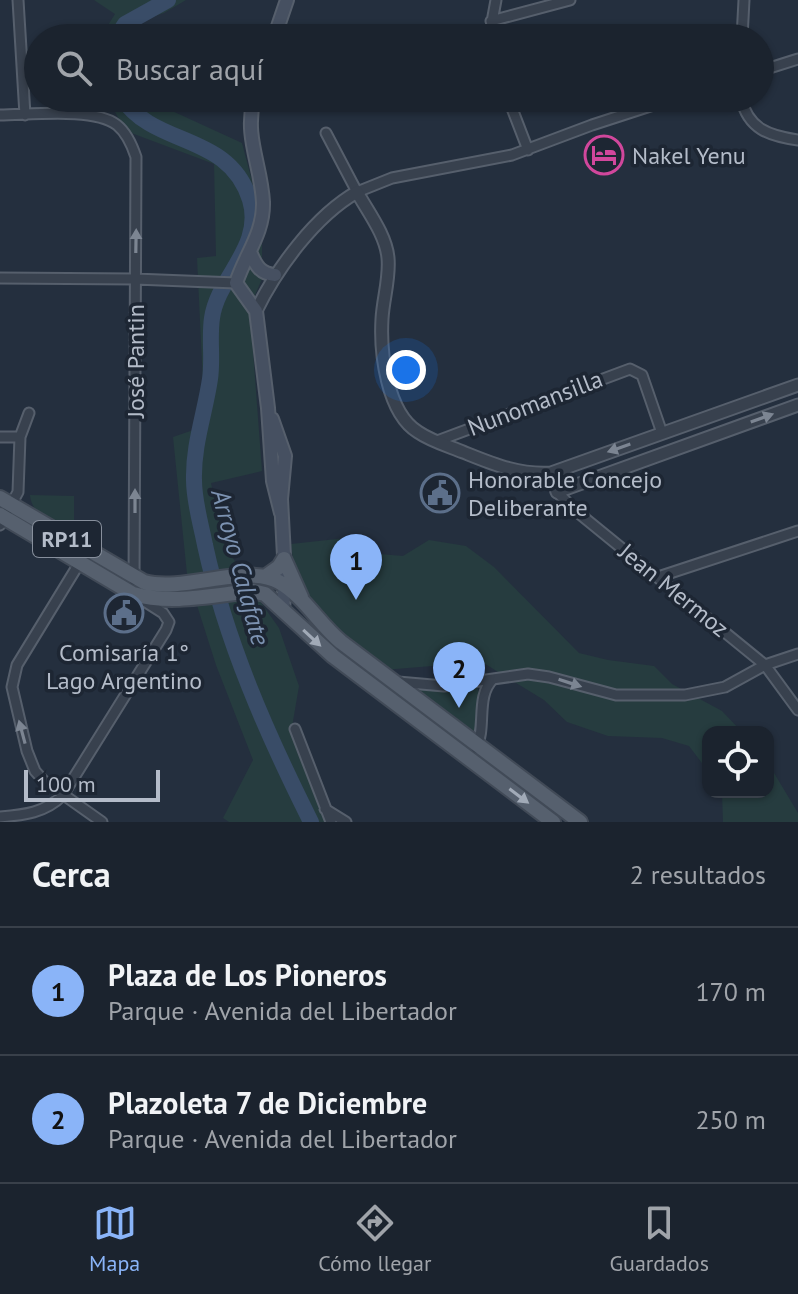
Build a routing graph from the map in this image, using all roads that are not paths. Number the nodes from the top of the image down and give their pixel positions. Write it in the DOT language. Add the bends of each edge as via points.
graph roads {
  1 [pos="18,0"];
  2 [pos="287,0"];
  3 [pos="496,0"];
  4 [pos="570,0"];
  5 [pos="744,0"];
  6 [pos="491,21"];
  7 [pos="279,24"];
  8 [pos="491,24"];
  9 [pos="743,24"];
  10 [pos="798,59"];
  11 [pos="774,67"];
  12 [pos="24,99"];
  13 [pos="25,112"];
  14 [pos="252,112"];
  15 [pos="513,112"];
  16 [pos="632,112"];
  17 [pos="745,112"];
  18 [pos="0,115"];
  19 [pos="25,115"];
  20 [pos="326,133"];
  21 [pos="798,140"];
  22 [pos="528,150"];
  23 [pos="357,192"];
  24 [pos="251,254"];
  25 [pos="275,275"];
  26 [pos="0,278"];
  27 [pos="135,279"];
  28 [pos="233,283"];
  29 [pos="256,311"];
  30 [pos="798,385"];
  31 [pos="798,405"];
  32 [pos="29,413"];
  33 [pos="706,418"];
  34 [pos="662,433"];
  35 [pos="712,436"];
  36 [pos="0,437"];
  37 [pos="20,437"];
  38 [pos="437,441"];
  39 [pos="551,473"];
  40 [pos="557,492"];
  41 [pos="2,515"];
  42 [pos="798,531"];
  43 [pos="284,559"];
  44 [pos="80,562"];
  45 [pos="658,577"];
  46 [pos="256,581"];
  47 [pos="134,586"];
  48 [pos="285,586"];
  49 [pos="303,603"];
  50 [pos="283,611"];
  51 [pos="798,654"];
  52 [pos="765,665"];
  53 [pos="493,679"];
  54 [pos="394,682"];
  55 [pos="798,710"];
  56 [pos="295,729"];
  57 [pos="478,745"];
  58 [pos="461,752"];
  59 [pos="63,795"];
  60 [pos="325,809"];
  61 [pos="0,817"];
  62 [pos="102,822"];
  63 [pos="331,822"];
  64 [pos="346,822"];
  65 [pos="553,822"];
  66 [pos="580,822"];
  1 -- 12 [label="street"];
  2 -- 7 [label="main road"];
  3 -- 6 [label="street"];
  4 -- 6 [label="street"];
  5 -- 9 [label="street"];
  6 -- 8 [label="street"];
  10 -- 11 [label="street"];
  13 -- 19 [label="street"];
  14 -- 24 [label="main road" via="250,133 263,203"];
  15 -- 22 [label="street"];
  16 -- 22 [label="street"];
  17 -- 21 [label="street" via="773,136"];
  18 -- 19 [label="street"];
  27 -- 19 [label="street, José Pantin, one-way" via="137,168 133,146 123,131 99,116"];
  20 -- 23 [label="street"];
  22 -- 23 [label="street" via="392,178"];
  23 -- 25 [label="street" via="325,215"];
  23 -- 38 [label="street" via="388,258 382,333 394,402 416,431"];
  24 -- 25 [label="main road" via="256,266"];
  24 -- 28 [label="main road"];
  25 -- 29 [label="street"];
  26 -- 27 [label="street"];
  27 -- 28 [label="street"];
  47 -- 27 [label="street, José Pantin, one-way"];
  28 -- 29 [label="main road"];
  29 -- 43 [label="main road"];
  30 -- 33 [label="street"];
  35 -- 31 [label="street, one-way"];
  32 -- 37 [label="street"];
  33 -- 34 [label="street"];
  33 -- 35 [label="street"];
  34 -- 38 [label="street, Nunomansilla" via="644,380 635,370"];
  34 -- 39 [label="street, one-way"];
  35 -- 40 [label="street"];
  36 -- 37 [label="street"];
  37 -- 41 [label="street" via="19,487"];
  38 -- 39 [label="street" via="509,470"];
  39 -- 40 [label="street, Jean Mermoz"];
  40 -- 45 [label="street, Jean Mermoz"];
  41 -- 44 [label="main road, RP11"];
  41 -- 47 [label="main road, RP11"];
  42 -- 45 [label="street"];
  43 -- 46 [label="main road"];
  43 -- 48 [label="main road"];
  43 -- 49 [label="main road"];
  44 -- 47 [label="main road, RP11"];
  59 -- 44 [label="street, one-way" via="35,771 12,687 17,665"];
  45 -- 52 [label="street, Jean Mermoz"];
  46 -- 47 [label="main road, RP11" via="180,592"];
  46 -- 48 [label="main road"];
  46 -- 50 [label="main road"];
  47 -- 59 [label="street" via="169,622"];
  48 -- 49 [label="main road"];
  48 -- 50 [label="main road"];
  49 -- 54 [label="main road" via="331,634"];
  50 -- 58 [label="main road, one-way" via="333,656"];
  51 -- 52 [label="street"];
  53 -- 52 [label="street, one-way" via="528,674 616,695 685,695 725,687"];
  52 -- 55 [label="street, Jean Mermoz"];
  53 -- 54 [label="street" via="444,686"];
  53 -- 57 [label="street" via="484,693"];
  54 -- 57 [label="main road"];
  56 -- 60 [label="street"];
  57 -- 58 [label="street" via="470,753"];
  57 -- 66 [label="main road"];
  58 -- 65 [label="main road, one-way"];
  59 -- 61 [label="street" via="34,813"];
  59 -- 62 [label="street"];
  60 -- 63 [label="street"];
  60 -- 64 [label="street"];
}
